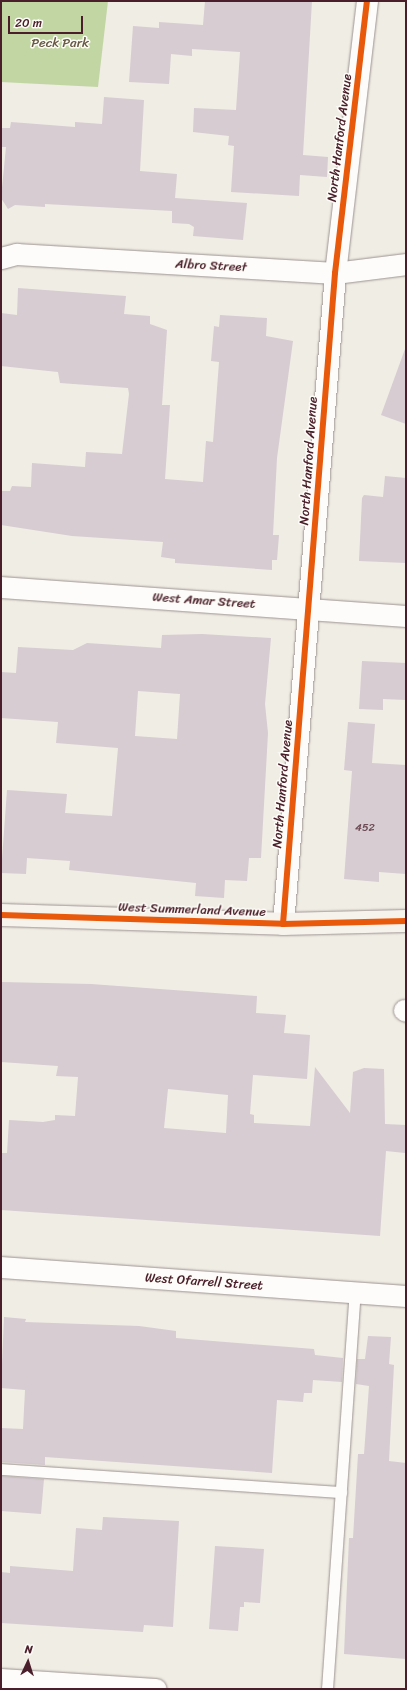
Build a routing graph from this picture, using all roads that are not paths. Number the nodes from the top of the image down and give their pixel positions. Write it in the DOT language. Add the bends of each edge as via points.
graph roads {
  1 [pos="367,1"];
  2 [pos="9,256"];
  3 [pos="406,264"];
  4 [pos="335,273"];
  5 [pos="1,587"];
  6 [pos="309,608"];
  7 [pos="406,616"];
  8 [pos="1,915"];
  9 [pos="406,921"];
  10 [pos="283,924"];
  11 [pos="1,1267"];
  12 [pos="356,1292"];
  13 [pos="406,1296"];
  14 [pos="1,1469"];
  15 [pos="341,1492"];
  16 [pos="1,1679"];
  17 [pos="124,1688"];
  18 [pos="156,1689"];
  19 [pos="327,1689"];
  1 -- 4 [label="street, North Hanford Avenue"];
  2 -- 4 [label="street, Albro Street"];
  3 -- 4 [label="street, Albro Street"];
  4 -- 6 [label="street, North Hanford Avenue"];
  5 -- 6 [label="street, West Amar Street"];
  6 -- 7 [label="street, West Amar Street"];
  6 -- 10 [label="street, North Hanford Avenue"];
  8 -- 10 [label="main road, West Summerland Avenue"];
  9 -- 10 [label="main road, West Summerland Avenue"];
  11 -- 12 [label="street, West Ofarrell Street"];
  12 -- 13 [label="street, West Ofarrell Street"];
  12 -- 15 [label="lane"];
  14 -- 15 [label="lane"];
  15 -- 19 [label="lane"];
  16 -- 17 [label="street"];
  17 -- 18 [label="street"];
}
